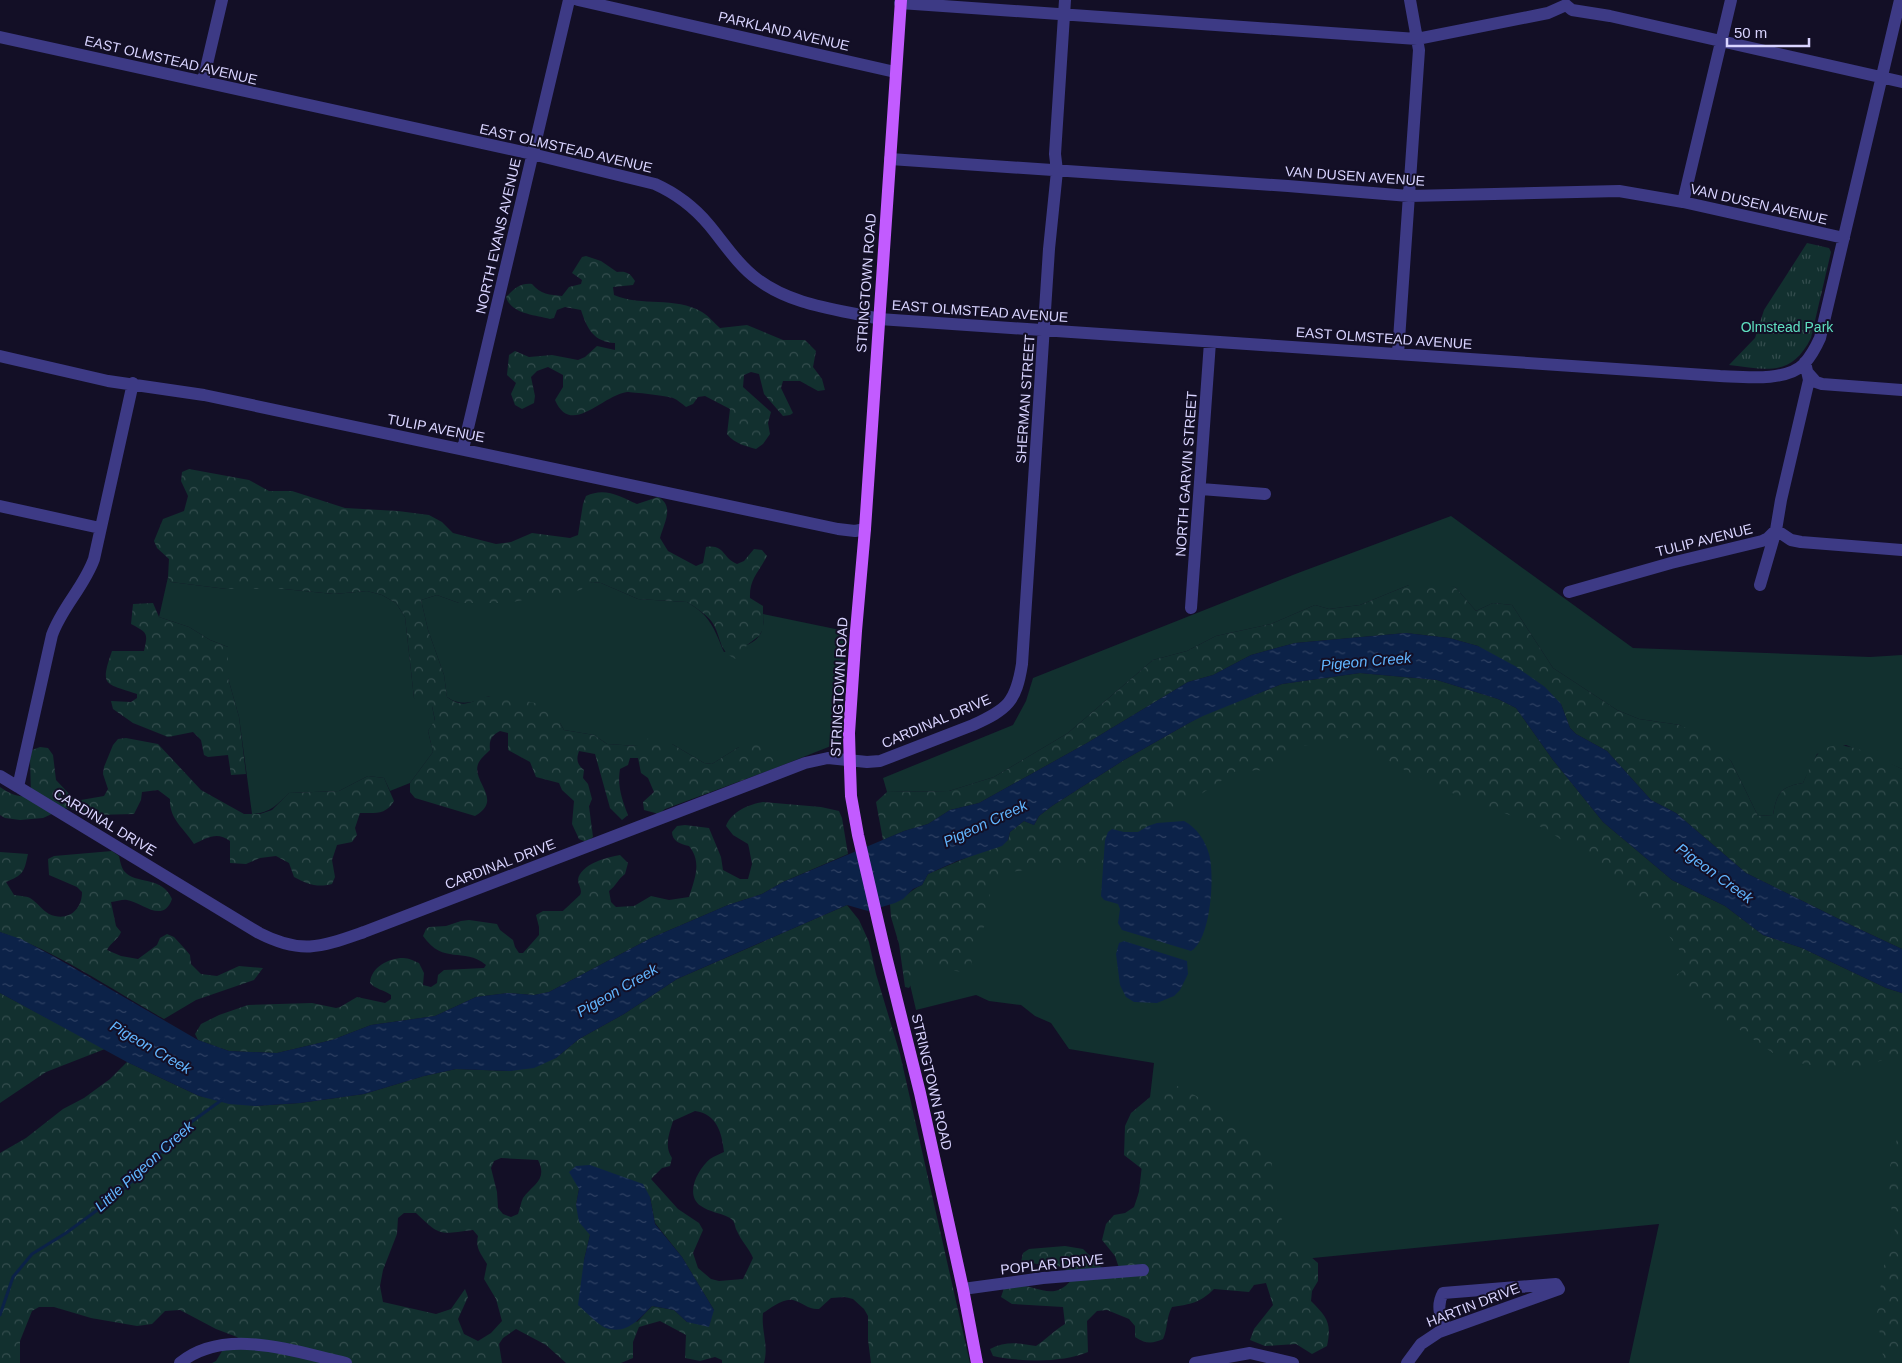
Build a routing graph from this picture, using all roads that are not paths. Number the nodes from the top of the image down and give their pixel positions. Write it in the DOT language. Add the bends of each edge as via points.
graph roads {
  1 [pos="222,0"];
  2 [pos="569,0"];
  3 [pos="578,0"];
  4 [pos="1065,0"];
  5 [pos="1410,0"];
  6 [pos="1731,0"];
  7 [pos="1900,0"];
  8 [pos="900,1"];
  9 [pos="1566,3"];
  10 [pos="1064,15"];
  11 [pos="0,37"];
  12 [pos="1417,39"];
  13 [pos="1723,41"];
  14 [pos="895,72"];
  15 [pos="1882,77"];
  16 [pos="204,81"];
  17 [pos="1902,82"];
  18 [pos="532,154"];
  19 [pos="890,160"];
  20 [pos="1057,171"];
  21 [pos="1409,196"];
  22 [pos="1684,202"];
  23 [pos="1844,238"];
  24 [pos="879,319"];
  25 [pos="1044,331"];
  26 [pos="1210,342"];
  27 [pos="1398,354"];
  28 [pos="0,356"];
  29 [pos="1807,368"];
  30 [pos="133,383"];
  31 [pos="1902,390"];
  32 [pos="462,449"];
  33 [pos="1201,489"];
  34 [pos="1264,494"];
  35 [pos="0,506"];
  36 [pos="100,528"];
  37 [pos="865,529"];
  38 [pos="1776,530"];
  39 [pos="1902,550"];
  40 [pos="1760,585"];
  41 [pos="1569,592"];
  42 [pos="1192,608"];
  43 [pos="1020,681"];
  44 [pos="850,759"];
  45 [pos="0,776"];
  46 [pos="18,787"];
  47 [pos="1143,1270"];
  48 [pos="963,1289"];
  49 [pos="1447,1329"];
  50 [pos="180,1363"];
  51 [pos="346,1363"];
  52 [pos="977,1363"];
  53 [pos="1195,1363"];
  54 [pos="1293,1363"];
  55 [pos="1408,1363"];
  1 -- 16 [label="street"];
  2 -- 18 [label="street, NORTH EVANS AVENUE"];
  3 -- 14 [label="street, PARKLAND AVENUE"];
  4 -- 10 [label="street, SHERMAN STREET"];
  5 -- 12 [label="street"];
  6 -- 13 [label="street"];
  7 -- 15 [label="street"];
  8 -- 10 [label="street"];
  8 -- 14 [label="main road, STRINGTOWN ROAD"];
  9 -- 12 [label="street" via="1548,13"];
  9 -- 13 [label="street" via="1572,10"];
  10 -- 12 [label="street"];
  10 -- 20 [label="street, SHERMAN STREET" via="1055,154"];
  11 -- 16 [label="street, EAST OLMSTEAD AVENUE"];
  12 -- 21 [label="street" via="1419,50"];
  13 -- 15 [label="street"];
  13 -- 22 [label="street"];
  14 -- 19 [label="main road, STRINGTOWN ROAD"];
  15 -- 17 [label="street"];
  15 -- 23 [label="street"];
  16 -- 18 [label="street, EAST OLMSTEAD AVENUE"];
  18 -- 24 [label="street, EAST OLMSTEAD AVENUE" via="657,185 708,223 736,259 767,286 784,296 818,307"];
  18 -- 32 [label="street, NORTH EVANS AVENUE"];
  19 -- 20 [label="street, VAN DUSEN AVENUE"];
  19 -- 24 [label="main road, STRINGTOWN ROAD"];
  20 -- 21 [label="street, VAN DUSEN AVENUE"];
  20 -- 25 [label="street, SHERMAN STREET"];
  21 -- 22 [label="street, VAN DUSEN AVENUE" via="1619,191"];
  21 -- 27 [label="street"];
  22 -- 23 [label="street, VAN DUSEN AVENUE"];
  23 -- 29 [label="street" via="1820,338"];
  24 -- 25 [label="street, EAST OLMSTEAD AVENUE"];
  24 -- 37 [label="main road, STRINGTOWN ROAD"];
  25 -- 26 [label="street, EAST OLMSTEAD AVENUE"];
  25 -- 43 [label="street, SHERMAN STREET"];
  26 -- 27 [label="street, EAST OLMSTEAD AVENUE"];
  26 -- 33 [label="street, NORTH GARVIN STREET"];
  27 -- 29 [label="street, EAST OLMSTEAD AVENUE" via="1746,376"];
  28 -- 30 [label="street, TULIP AVENUE"];
  29 -- 31 [label="street" via="1816,382 1822,384"];
  29 -- 38 [label="street" via="1809,380"];
  30 -- 32 [label="street, TULIP AVENUE"];
  30 -- 36 [label="street"];
  32 -- 37 [label="street, TULIP AVENUE" via="838,528"];
  33 -- 34 [label="street"];
  33 -- 42 [label="street, NORTH GARVIN STREET"];
  35 -- 36 [label="street"];
  36 -- 46 [label="street" via="90,571 56,623 52,635"];
  37 -- 44 [label="main road, STRINGTOWN ROAD"];
  38 -- 39 [label="street" via="1791,540 1801,542"];
  38 -- 40 [label="street"];
  38 -- 41 [label="street, TULIP AVENUE" via="1762,541"];
  43 -- 44 [label="street, CARDINAL DRIVE" via="1016,694 1006,707 988,718 880,761"];
  44 -- 46 [label="street, CARDINAL DRIVE" via="828,758 805,763 364,932 306,948 259,933"];
  44 -- 48 [label="main road, STRINGTOWN ROAD" via="852,796 861,847"];
  45 -- 46 [label="street, CARDINAL DRIVE"];
  47 -- 48 [label="street, POPLAR DRIVE" via="1043,1278"];
  48 -- 52 [label="main road, STRINGTOWN ROAD"];
  49 -- 49 [label="street, HARTIN DRIVE" via="1559,1289 1556,1284 1538,1284 1443,1293 1439,1300 1440,1318"];
  49 -- 55 [label="street, HARTIN DRIVE" via="1430,1336"];
  50 -- 51 [label="street" via="203,1349 236,1344 258,1345"];
  53 -- 54 [label="street" via="1250,1353"];
}
